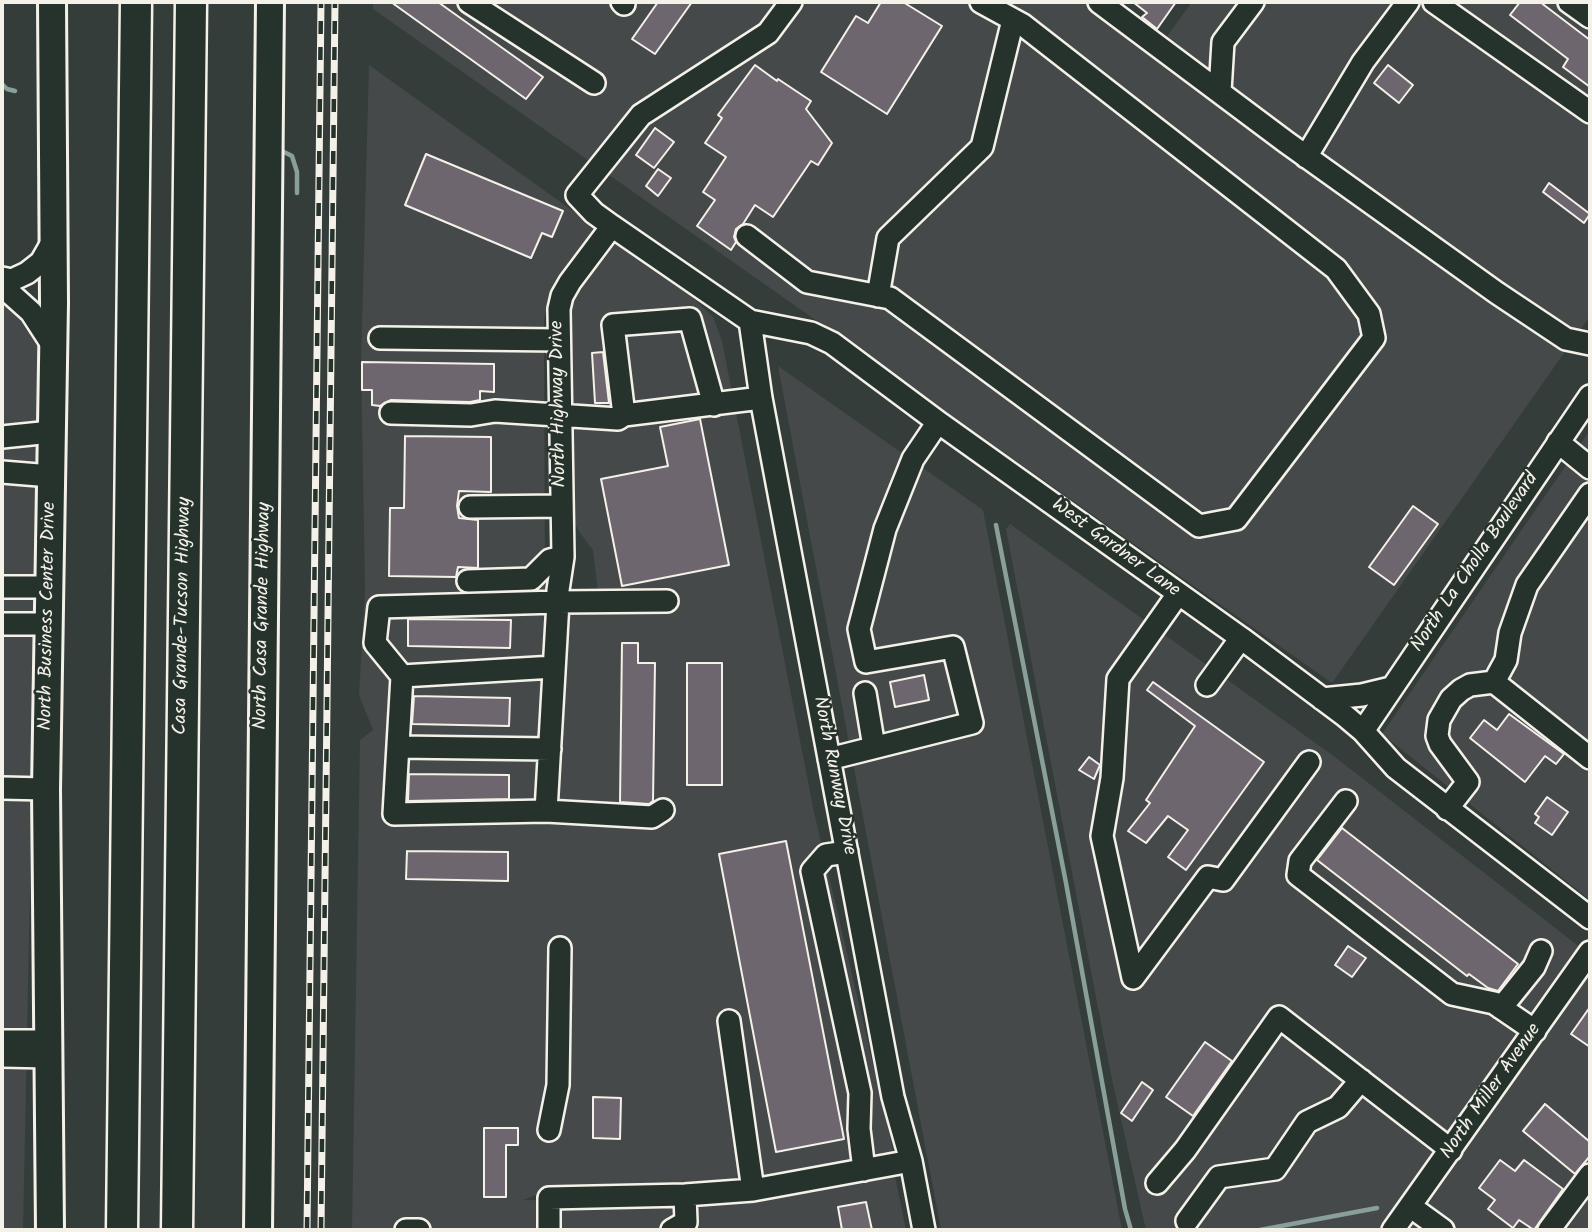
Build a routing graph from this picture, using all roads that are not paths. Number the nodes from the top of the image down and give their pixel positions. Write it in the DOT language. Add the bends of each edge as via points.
graph roads {
  1 [pos="52,2"];
  2 [pos="136,2"];
  3 [pos="191,2"];
  4 [pos="270,2"];
  5 [pos="469,2"];
  6 [pos="792,2"];
  7 [pos="981,2"];
  8 [pos="1099,2"];
  9 [pos="1252,2"];
  10 [pos="1408,2"];
  11 [pos="1434,2"];
  12 [pos="1569,2"];
  13 [pos="1590,17"];
  14 [pos="1013,20"];
  15 [pos="594,83"];
  16 [pos="1220,91"];
  17 [pos="1590,112"];
  18 [pos="1306,157"];
  19 [pos="612,226"];
  20 [pos="747,236"];
  21 [pos="53,241"];
  22 [pos="2,278"];
  23 [pos="2,286"];
  24 [pos="878,296"];
  25 [pos="750,321"];
  26 [pos="380,338"];
  27 [pos="559,340"];
  28 [pos="1590,344"];
  29 [pos="53,346"];
  30 [pos="1590,396"];
  31 [pos="761,398"];
  32 [pos="718,404"];
  33 [pos="391,413"];
  34 [pos="560,414"];
  35 [pos="624,415"];
  36 [pos="938,422"];
  37 [pos="51,432"];
  38 [pos="2,437"];
  39 [pos="1558,442"];
  40 [pos="1590,468"];
  41 [pos="2,472"];
  42 [pos="51,476"];
  43 [pos="1590,494"];
  44 [pos="562,506"];
  45 [pos="470,507"];
  46 [pos="563,557"];
  47 [pos="468,581"];
  48 [pos="2,587"];
  49 [pos="49,587"];
  50 [pos="1178,594"];
  51 [pos="667,601"];
  52 [pos="558,602"];
  53 [pos="2,624"];
  54 [pos="49,624"];
  55 [pos="1241,638"];
  56 [pos="554,667"];
  57 [pos="402,676"];
  58 [pos="1494,682"];
  59 [pos="1207,685"];
  60 [pos="1391,688"];
  61 [pos="864,693"];
  62 [pos="1322,699"];
  63 [pos="1363,731"];
  64 [pos="398,747"];
  65 [pos="874,747"];
  66 [pos="550,749"];
  67 [pos="1590,758"];
  68 [pos="829,759"];
  69 [pos="1309,762"];
  70 [pos="2,788"];
  71 [pos="46,789"];
  72 [pos="1346,801"];
  73 [pos="1447,809"];
  74 [pos="663,810"];
  75 [pos="546,811"];
  76 [pos="847,852"];
  77 [pos="855,893"];
  78 [pos="818,900"];
  79 [pos="1590,918"];
  80 [pos="560,948"];
  81 [pos="1541,951"];
  82 [pos="1590,952"];
  83 [pos="1501,1008"];
  84 [pos="729,1021"];
  85 [pos="1535,1031"];
  86 [pos="2,1041"];
  87 [pos="48,1049"];
  88 [pos="2,1056"];
  89 [pos="1361,1080"];
  90 [pos="893,1097"];
  91 [pos="860,1101"];
  92 [pos="549,1130"];
  93 [pos="1451,1150"];
  94 [pos="911,1161"];
  95 [pos="864,1170"];
  96 [pos="1590,1175"];
  97 [pos="1157,1182"];
  98 [pos="753,1190"];
  99 [pos="685,1195"];
  100 [pos="1410,1206"];
  101 [pos="1186,1221"];
  102 [pos="50,1230"];
  103 [pos="122,1230"];
  104 [pos="177,1230"];
  105 [pos="258,1230"];
  106 [pos="406,1230"];
  107 [pos="419,1230"];
  108 [pos="549,1230"];
  109 [pos="672,1230"];
  110 [pos="924,1230"];
  111 [pos="1393,1230"];
  112 [pos="1443,1230"];
  113 [pos="1549,1230"];
  1 -- 21 [label="main road, North Business Center Drive"];
  2 -- 103 [label="highway"];
  3 -- 104 [label="highway, Casa Grande-Tucson Highway"];
  4 -- 105 [label="main road, North Casa Grande Highway"];
  5 -- 15 [label="street"];
  6 -- 19 [label="street, West Gardner Lane" via="768,33 641,115 577,195"];
  7 -- 14 [label="street"];
  8 -- 16 [label="street"];
  9 -- 16 [label="street" via="1223,42"];
  10 -- 18 [label="street" via="1363,62"];
  11 -- 17 [label="street"];
  12 -- 13 [label="street"];
  14 -- 24 [label="street" via="982,147 888,238"];
  14 -- 24 [label="street" via="1336,269 1369,314 1374,338 1236,519 1199,526 890,299"];
  16 -- 18 [label="street"];
  18 -- 28 [label="street" via="1566,339"];
  19 -- 25 [label="street, West Gardner Lane"];
  19 -- 27 [label="street, North Highway Drive" via="562,296"];
  20 -- 24 [label="street" via="807,282"];
  21 -- 22 [label="street" via="41,262 27,273 12,280"];
  21 -- 29 [label="main road, North Business Center Drive"];
  23 -- 29 [label="street" via="31,312"];
  25 -- 31 [label="street, North Runway Drive"];
  25 -- 36 [label="street, West Gardner Lane" via="811,333 831,343"];
  26 -- 27 [label="street"];
  27 -- 34 [label="street, North Highway Drive"];
  29 -- 37 [label="main road, North Business Center Drive"];
  30 -- 39 [label="street, North La Cholla Boulevard"];
  31 -- 32 [label="street"];
  31 -- 68 [label="street, North Runway Drive"];
  32 -- 35 [label="street"];
  32 -- 35 [label="street" via="690,319 613,325"];
  33 -- 34 [label="street"];
  34 -- 35 [label="street" via="618,419"];
  34 -- 44 [label="street, North Highway Drive"];
  36 -- 50 [label="street, West Gardner Lane"];
  36 -- 65 [label="street" via="914,459 886,529 859,629 866,662 953,647 972,723"];
  37 -- 38 [label="street"];
  37 -- 42 [label="main road, North Business Center Drive"];
  39 -- 40 [label="street"];
  39 -- 60 [label="street, North La Cholla Boulevard"];
  41 -- 42 [label="street"];
  42 -- 49 [label="main road, North Business Center Drive"];
  43 -- 58 [label="street" via="1527,585 1506,660"];
  44 -- 45 [label="street"];
  44 -- 46 [label="street, North Highway Drive"];
  46 -- 47 [label="street" via="550,560 531,579"];
  46 -- 52 [label="street, North Highway Drive"];
  48 -- 49 [label="street"];
  49 -- 54 [label="main road, North Business Center Drive"];
  50 -- 55 [label="street, West Gardner Lane"];
  50 -- 69 [label="street" via="1118,679 1112,778 1102,836 1133,978 1208,877 1223,880"];
  51 -- 52 [label="street"];
  52 -- 56 [label="street, North Highway Drive"];
  52 -- 57 [label="street" via="379,607 374,643"];
  53 -- 54 [label="street"];
  54 -- 71 [label="main road, North Business Center Drive"];
  55 -- 59 [label="street"];
  55 -- 62 [label="street, West Gardner Lane"];
  56 -- 57 [label="street"];
  56 -- 66 [label="street, North Highway Drive"];
  57 -- 64 [label="street"];
  58 -- 67 [label="street"];
  58 -- 73 [label="street" via="1461,690 1439,720 1440,744 1468,782"];
  60 -- 62 [label="street"];
  60 -- 63 [label="street, North La Cholla Boulevard"];
  61 -- 65 [label="street"];
  62 -- 63 [label="street, West Gardner Lane"];
  63 -- 73 [label="street, West Gardner Lane" via="1396,768"];
  64 -- 66 [label="street"];
  64 -- 75 [label="street" via="394,814"];
  65 -- 68 [label="street"];
  66 -- 75 [label="street, North Highway Drive"];
  68 -- 76 [label="street, North Runway Drive"];
  70 -- 71 [label="street"];
  71 -- 87 [label="main road, North Business Center Drive"];
  72 -- 83 [label="street" via="1300,861 1298,875 1452,994"];
  73 -- 79 [label="street, West Gardner Lane"];
  74 -- 75 [label="street" via="652,817"];
  76 -- 77 [label="street, North Runway Drive"];
  76 -- 78 [label="street" via="826,855 812,871"];
  77 -- 78 [label="street"];
  77 -- 90 [label="street, North Runway Drive"];
  78 -- 91 [label="street"];
  80 -- 92 [label="street" via="558,1085"];
  81 -- 83 [label="street"];
  82 -- 85 [label="street, North Miller Avenue"];
  83 -- 85 [label="street"];
  84 -- 98 [label="street"];
  85 -- 93 [label="street, North Miller Avenue"];
  86 -- 87 [label="street"];
  87 -- 88 [label="street"];
  87 -- 102 [label="main road, North Business Center Drive"];
  89 -- 93 [label="street"];
  89 -- 97 [label="street" via="1279,1017"];
  89 -- 101 [label="street" via="1338,1107 1307,1122 1275,1168 1219,1177"];
  90 -- 91 [label="street"];
  90 -- 94 [label="street, North Runway Drive"];
  91 -- 95 [label="street"];
  93 -- 100 [label="street, North Miller Avenue"];
  94 -- 95 [label="street"];
  94 -- 110 [label="street, North Runway Drive"];
  95 -- 98 [label="street"];
  96 -- 113 [label="street"];
  98 -- 99 [label="street"];
  99 -- 108 [label="street" via="549,1198"];
  99 -- 109 [label="street" via="686,1222"];
  100 -- 111 [label="street, North Miller Avenue"];
  100 -- 112 [label="street"];
  106 -- 107 [label="street"];
}
